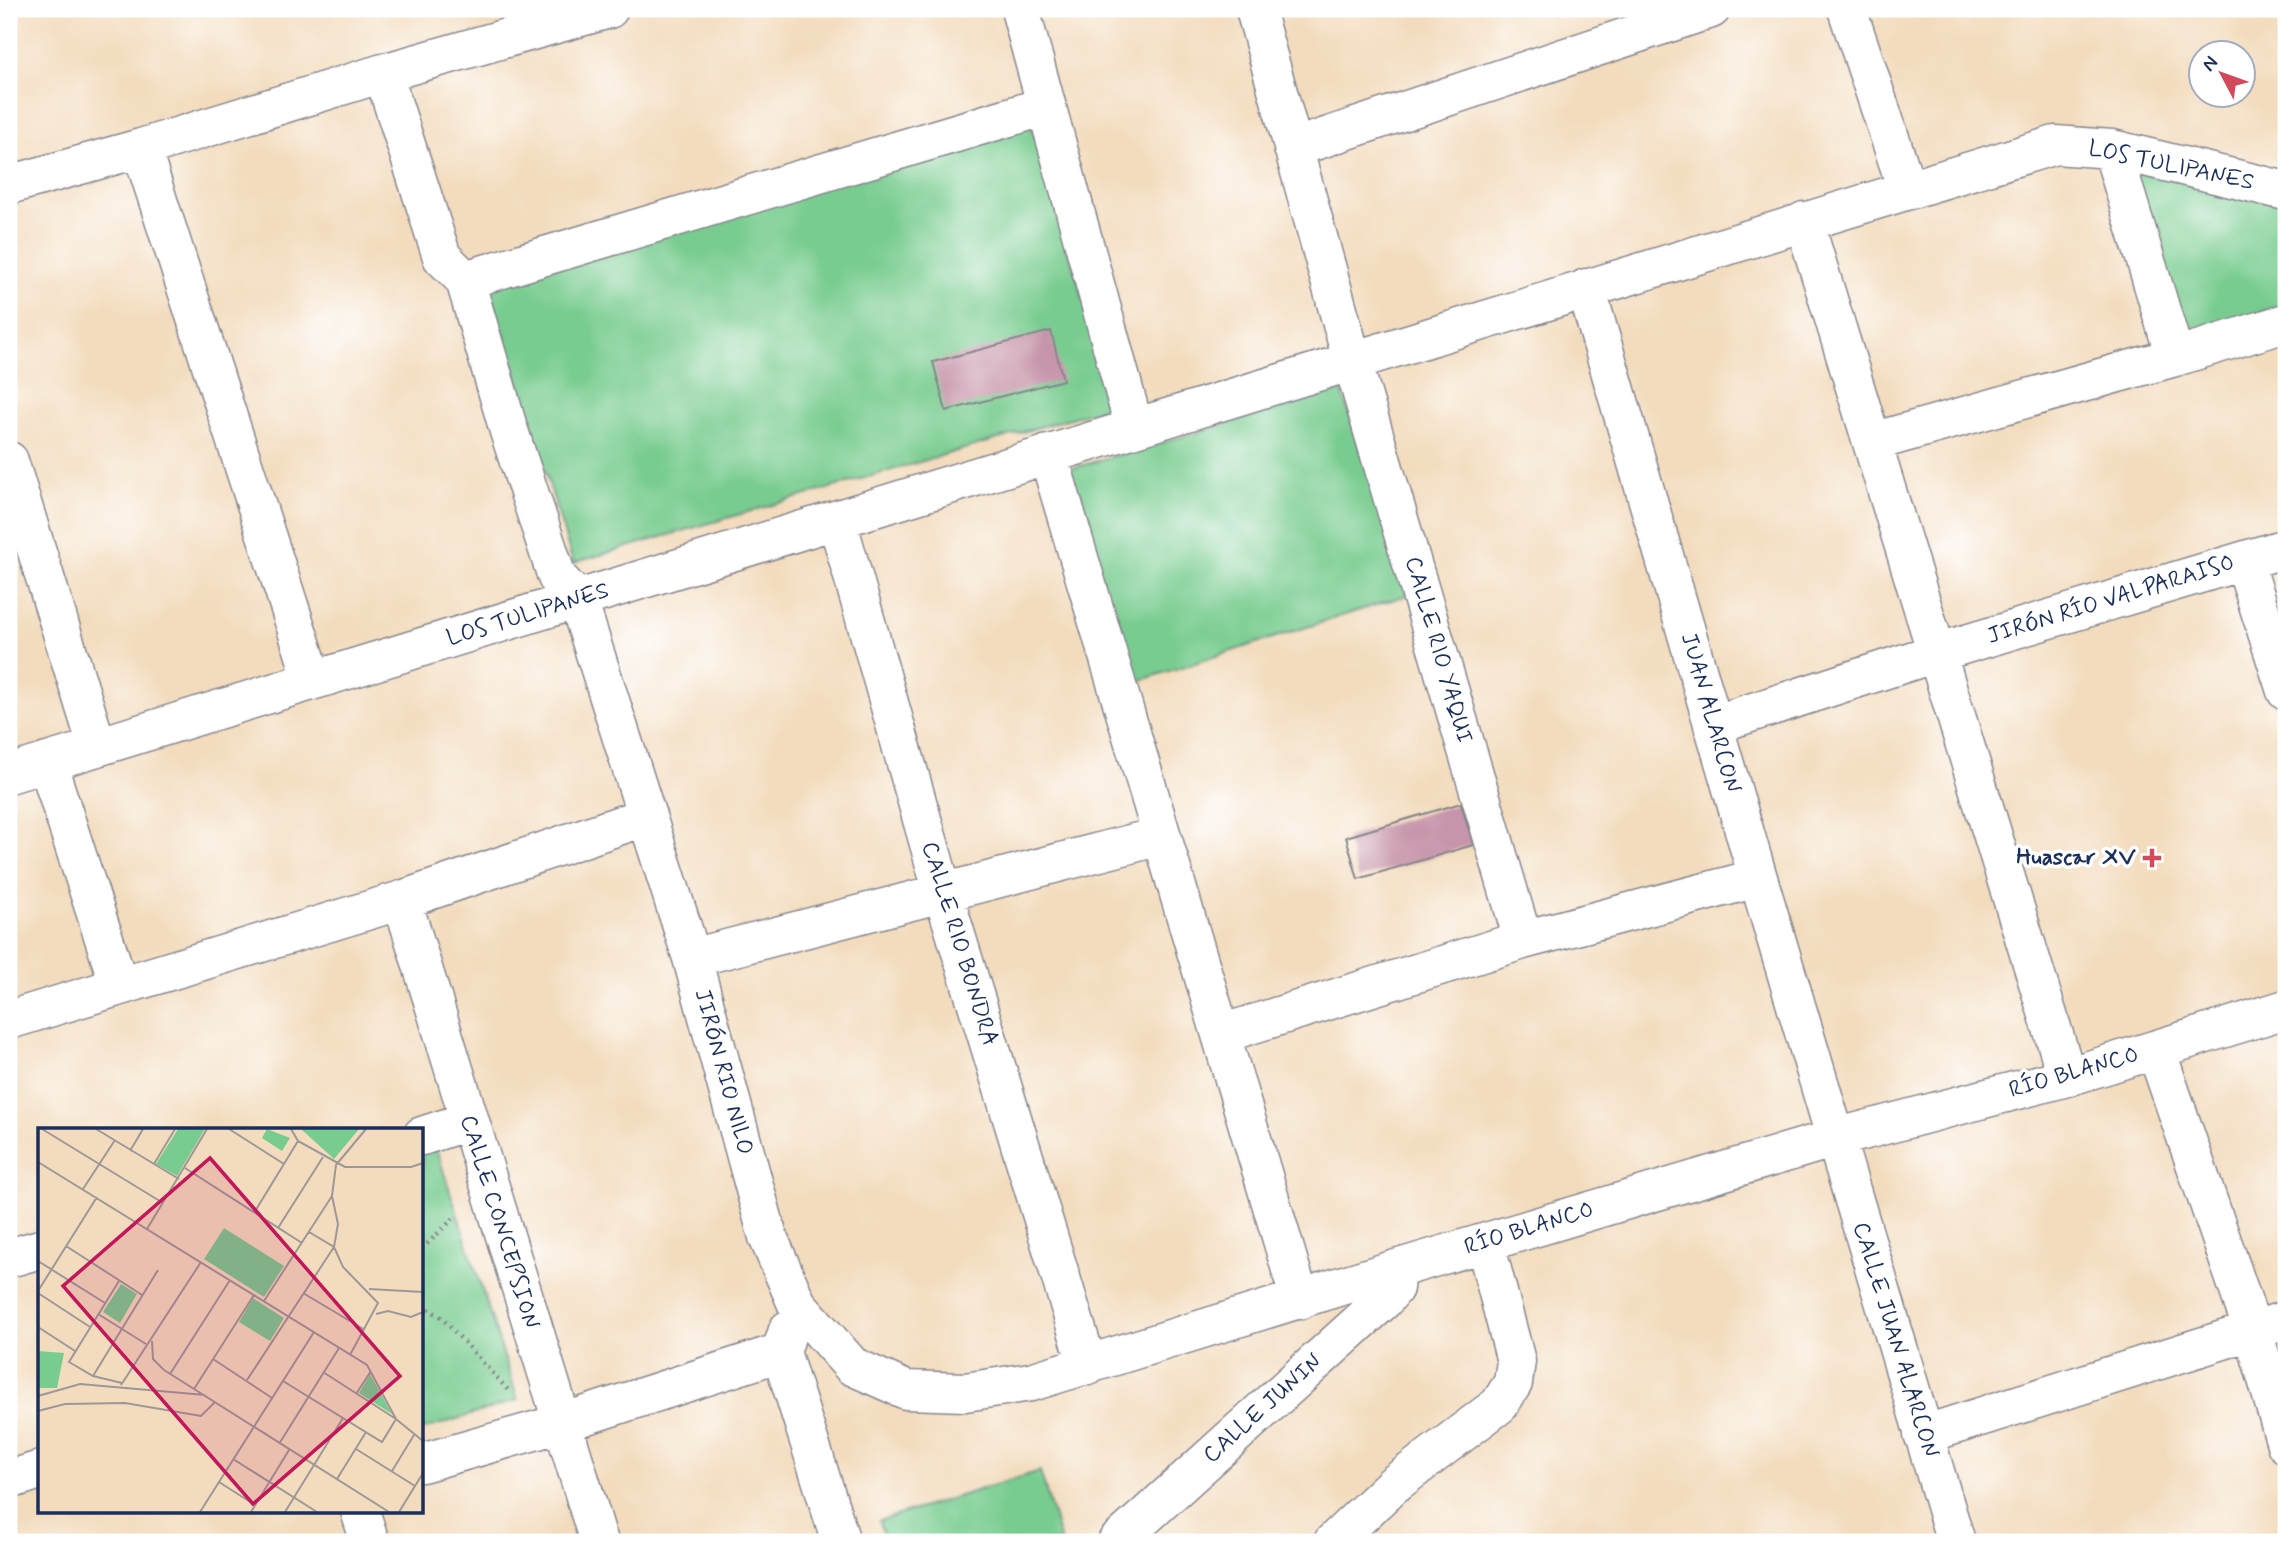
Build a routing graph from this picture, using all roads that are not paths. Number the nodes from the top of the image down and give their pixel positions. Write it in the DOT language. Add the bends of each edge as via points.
graph roads {
  1 [pos="609,9"];
  2 [pos="1020,9"];
  3 [pos="1255,9"];
  4 [pos="1711,9"];
  5 [pos="1847,9"];
  6 [pos="552,17"];
  7 [pos="383,73"];
  8 [pos="1046,106"];
  9 [pos="141,148"];
  10 [pos="1293,148"];
  11 [pos="2112,149"];
  12 [pos="9,185"];
  13 [pos="1907,189"];
  14 [pos="2286,191"];
  15 [pos="1804,221"];
  16 [pos="465,279"];
  17 [pos="1586,288"];
  18 [pos="2286,323"];
  19 [pos="2175,357"];
  20 [pos="1352,360"];
  21 [pos="1135,428"];
  22 [pos="1872,442"];
  23 [pos="1048,454"];
  24 [pos="9,461"];
  25 [pos="837,520"];
  26 [pos="18,522"];
  27 [pos="2286,548"];
  28 [pos="2244,561"];
  29 [pos="578,600"];
  30 [pos="1936,653"];
  31 [pos="313,680"];
  32 [pos="2286,691"];
  33 [pos="1713,725"];
  34 [pos="97,746"];
  35 [pos="47,762"];
  36 [pos="9,774"];
  37 [pos="647,816"];
  38 [pos="1161,836"];
  39 [pos="1758,878"];
  40 [pos="943,893"];
  41 [pos="402,900"];
  42 [pos="1523,940"];
  43 [pos="692,957"];
  44 [pos="119,985"];
  45 [pos="2286,1009"];
  46 [pos="9,1020"];
  47 [pos="1221,1034"];
  48 [pos="2156,1050"];
  49 [pos="2067,1077"];
  50 [pos="468,1121"];
  51 [pos="424,1135"];
  52 [pos="1835,1138"];
  53 [pos="1485,1242"];
  54 [pos="38,1250"];
  55 [pos="9,1258"];
  56 [pos="1396,1269"];
  57 [pos="1300,1300"];
  58 [pos="797,1304"];
  59 [pos="2269,1326"];
  60 [pos="781,1352"];
  61 [pos="1088,1366"];
  62 [pos="562,1423"];
  63 [pos="1923,1435"];
  64 [pos="2286,1444"];
  65 [pos="424,1462"];
  66 [pos="38,1471"];
  67 [pos="9,1480"];
  68 [pos="360,1512"];
  69 [pos="370,1542"];
  70 [pos="599,1542"];
  71 [pos="841,1542"];
  72 [pos="1117,1542"];
  73 [pos="1333,1542"];
  74 [pos="1956,1542"];
  1 -- 6 [label="street"];
  2 -- 8 [label="street"];
  3 -- 10 [label="street, CALLE RIO YAQUI"];
  4 -- 10 [label="street"];
  5 -- 13 [label="street"];
  6 -- 7 [label="street"];
  7 -- 9 [label="street"];
  7 -- 16 [label="street" via="442,257"];
  8 -- 16 [label="street"];
  8 -- 21 [label="street"];
  9 -- 12 [label="street"];
  9 -- 31 [label="street"];
  10 -- 20 [label="street, CALLE RIO YAQUI"];
  11 -- 13 [label="street, LOS TULIPANES" via="2055,145"];
  11 -- 14 [label="street, LOS TULIPANES"];
  11 -- 19 [label="street"];
  13 -- 15 [label="street, LOS TULIPANES"];
  15 -- 17 [label="street, LOS TULIPANES"];
  15 -- 22 [label="street"];
  16 -- 29 [label="street" via="557,577"];
  17 -- 20 [label="street, LOS TULIPANES"];
  17 -- 33 [label="street, JUAN ALARCON"];
  18 -- 19 [label="street"];
  19 -- 22 [label="street"];
  20 -- 21 [label="street, LOS TULIPANES"];
  20 -- 42 [label="street, CALLE RIO YAQUI"];
  21 -- 23 [label="street, LOS TULIPANES"];
  22 -- 30 [label="street"];
  23 -- 25 [label="street, LOS TULIPANES"];
  23 -- 38 [label="street"];
  24 -- 26 [label="street"];
  25 -- 29 [label="street, LOS TULIPANES"];
  25 -- 40 [label="street, CALLE RIO BONDRA"];
  26 -- 34 [label="street"];
  27 -- 28 [label="street, JIRÓN RÍO VALPARAISO"];
  28 -- 30 [label="street, JIRÓN RÍO VALPARAISO"];
  28 -- 32 [label="street"];
  29 -- 31 [label="street, LOS TULIPANES"];
  29 -- 37 [label="street, JIRÓN RIO NILO"];
  30 -- 33 [label="street, JIRÓN RÍO VALPARAISO"];
  30 -- 49 [label="street"];
  31 -- 34 [label="street, LOS TULIPANES"];
  33 -- 39 [label="street, JUAN ALARCON"];
  34 -- 35 [label="street, LOS TULIPANES"];
  35 -- 36 [label="street, LOS TULIPANES"];
  35 -- 44 [label="street"];
  37 -- 41 [label="street"];
  37 -- 43 [label="street, JIRÓN RIO NILO"];
  38 -- 40 [label="street"];
  38 -- 47 [label="street"];
  39 -- 42 [label="street"];
  39 -- 52 [label="street, JUAN ALARCON"];
  40 -- 43 [label="street"];
  40 -- 61 [label="street, CALLE RIO BONDRA"];
  41 -- 44 [label="street"];
  41 -- 50 [label="street, CALLE CONCEPSION"];
  42 -- 47 [label="street"];
  43 -- 58 [label="street, JIRÓN RIO NILO" via="768,1237"];
  44 -- 46 [label="street"];
  45 -- 48 [label="street, RÍO BLANCO"];
  47 -- 57 [label="street"];
  48 -- 49 [label="street, RÍO BLANCO"];
  48 -- 59 [label="street"];
  49 -- 52 [label="street, RÍO BLANCO"];
  50 -- 51 [label="street"];
  50 -- 62 [label="street, CALLE CONCEPSION"];
  52 -- 53 [label="street, RÍO BLANCO"];
  52 -- 63 [label="street, CALLE JUAN ALARCON"];
  53 -- 56 [label="street, RÍO BLANCO"];
  53 -- 73 [label="street" via="1516,1361 1513,1383 1499,1405 1393,1485"];
  54 -- 55 [label="street"];
  56 -- 57 [label="street, RÍO BLANCO"];
  56 -- 72 [label="street, CALLE JUNIN" via="1394,1288 1384,1300"];
  57 -- 61 [label="street, RÍO BLANCO"];
  58 -- 60 [label="street"];
  58 -- 61 [label="street, RÍO BLANCO" via="852,1366 906,1390 965,1392 1031,1382"];
  59 -- 63 [label="street"];
  59 -- 64 [label="street"];
  60 -- 62 [label="street"];
  60 -- 71 [label="street"];
  62 -- 65 [label="street"];
  62 -- 70 [label="street, CALLE CONCEPSION"];
  63 -- 74 [label="street, CALLE JUAN ALARCON"];
  66 -- 67 [label="street"];
  68 -- 69 [label="street"];
}
